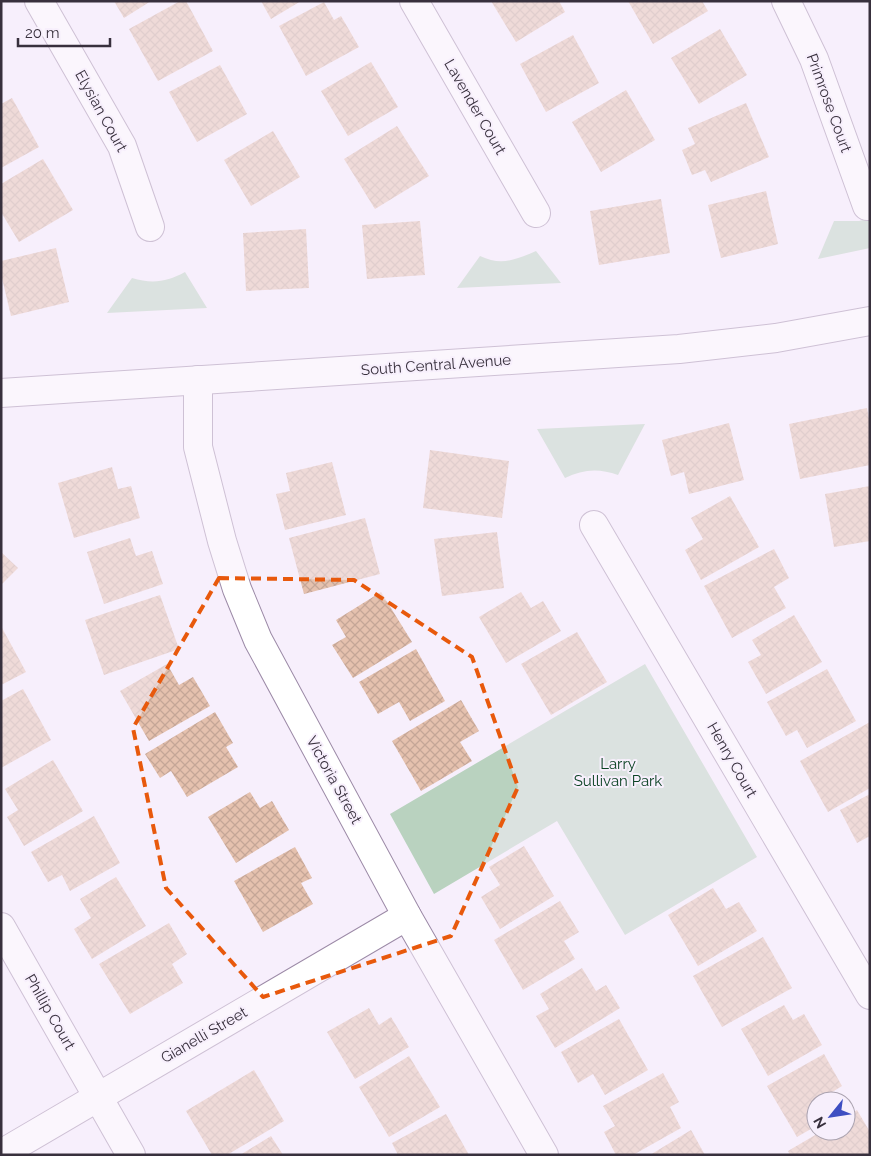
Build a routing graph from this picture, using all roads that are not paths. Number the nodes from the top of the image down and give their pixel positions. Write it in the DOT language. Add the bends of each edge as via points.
graph roads {
  1 [pos="39,1"];
  2 [pos="414,1"];
  3 [pos="786,1"];
  4 [pos="866,206"];
  5 [pos="536,213"];
  6 [pos="150,227"];
  7 [pos="870,320"];
  8 [pos="198,380"];
  9 [pos="1,393"];
  10 [pos="594,525"];
  11 [pos="407,916"];
  12 [pos="1,927"];
  13 [pos="870,996"];
  14 [pos="98,1097"];
  15 [pos="1,1154"];
  16 [pos="131,1155"];
  17 [pos="544,1155"];
  1 -- 6 [label="street, Elysian Court" via="122,146"];
  2 -- 5 [label="street, Lavender Court"];
  3 -- 4 [label="street, Primrose Court" via="814,59"];
  7 -- 8 [label="street, South Central Avenue" via="776,338 679,349"];
  8 -- 9 [label="street, South Central Avenue"];
  8 -- 11 [label="street, Victoria Street" via="198,448 237,589 258,640"];
  10 -- 13 [label="street, Henry Court"];
  11 -- 14 [label="street, Gianelli Street"];
  11 -- 17 [label="street, Victoria Street"];
  12 -- 14 [label="street, Phillip Court"];
  14 -- 15 [label="street, Gianelli Street"];
  14 -- 16 [label="street, Phillip Court"];
}
